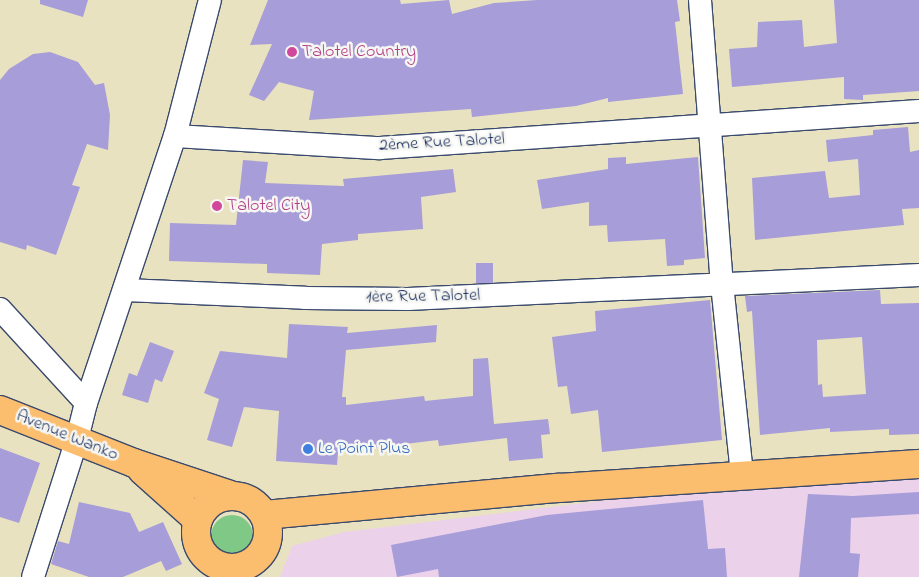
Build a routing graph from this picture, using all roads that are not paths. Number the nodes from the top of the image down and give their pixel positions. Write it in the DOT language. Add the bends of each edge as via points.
graph roads {
  1 [pos="210,0"];
  2 [pos="700,0"];
  3 [pos="919,111"];
  4 [pos="709,126"];
  5 [pos="175,136"];
  6 [pos="919,275"];
  7 [pos="722,284"];
  8 [pos="125,290"];
  9 [pos="0,309"];
  10 [pos="86,403"];
  11 [pos="0,410"];
  12 [pos="77,439"];
  13 [pos="134,463"];
  14 [pos="919,464"];
  15 [pos="742,474"];
  16 [pos="230,495"];
  17 [pos="265,515"];
  18 [pos="198,520"];
  19 [pos="262,552"];
  20 [pos="207,567"];
  21 [pos="33,577"];
  22 [pos="252,577"];
  1 -- 5 [label="street"];
  2 -- 4 [label="street"];
  3 -- 4 [label="street, 2ème Rue Talotel"];
  4 -- 5 [label="street, 2ème Rue Talotel" via="380,148"];
  4 -- 7 [label="street"];
  5 -- 8 [label="street"];
  6 -- 7 [label="street, 1ère Rue Talotel"];
  7 -- 8 [label="street, 1ère Rue Talotel" via="408,299"];
  7 -- 15 [label="street"];
  8 -- 10 [label="street"];
  9 -- 10 [label="street"];
  10 -- 12 [label="street"];
  11 -- 12 [label="highway, Avenue Wanko"];
  12 -- 13 [label="highway, Avenue Wanko"];
  12 -- 21 [label="street"];
  13 -- 16 [label="highway, Avenue Wanko"];
  13 -- 18 [label="highway, Avenue Wanko"];
  14 -- 15 [label="highway"];
  15 -- 17 [label="highway"];
  16 -- 17 [label="highway" via="244,497"];
  16 -- 18 [label="highway" via="216,499"];
  17 -- 19 [label="highway" via="268,534"];
  18 -- 20 [label="highway" via="197,539"];
  19 -- 20 [label="highway" via="254,561 236,567 216,564"];
  19 -- 22 [label="highway"];
}
